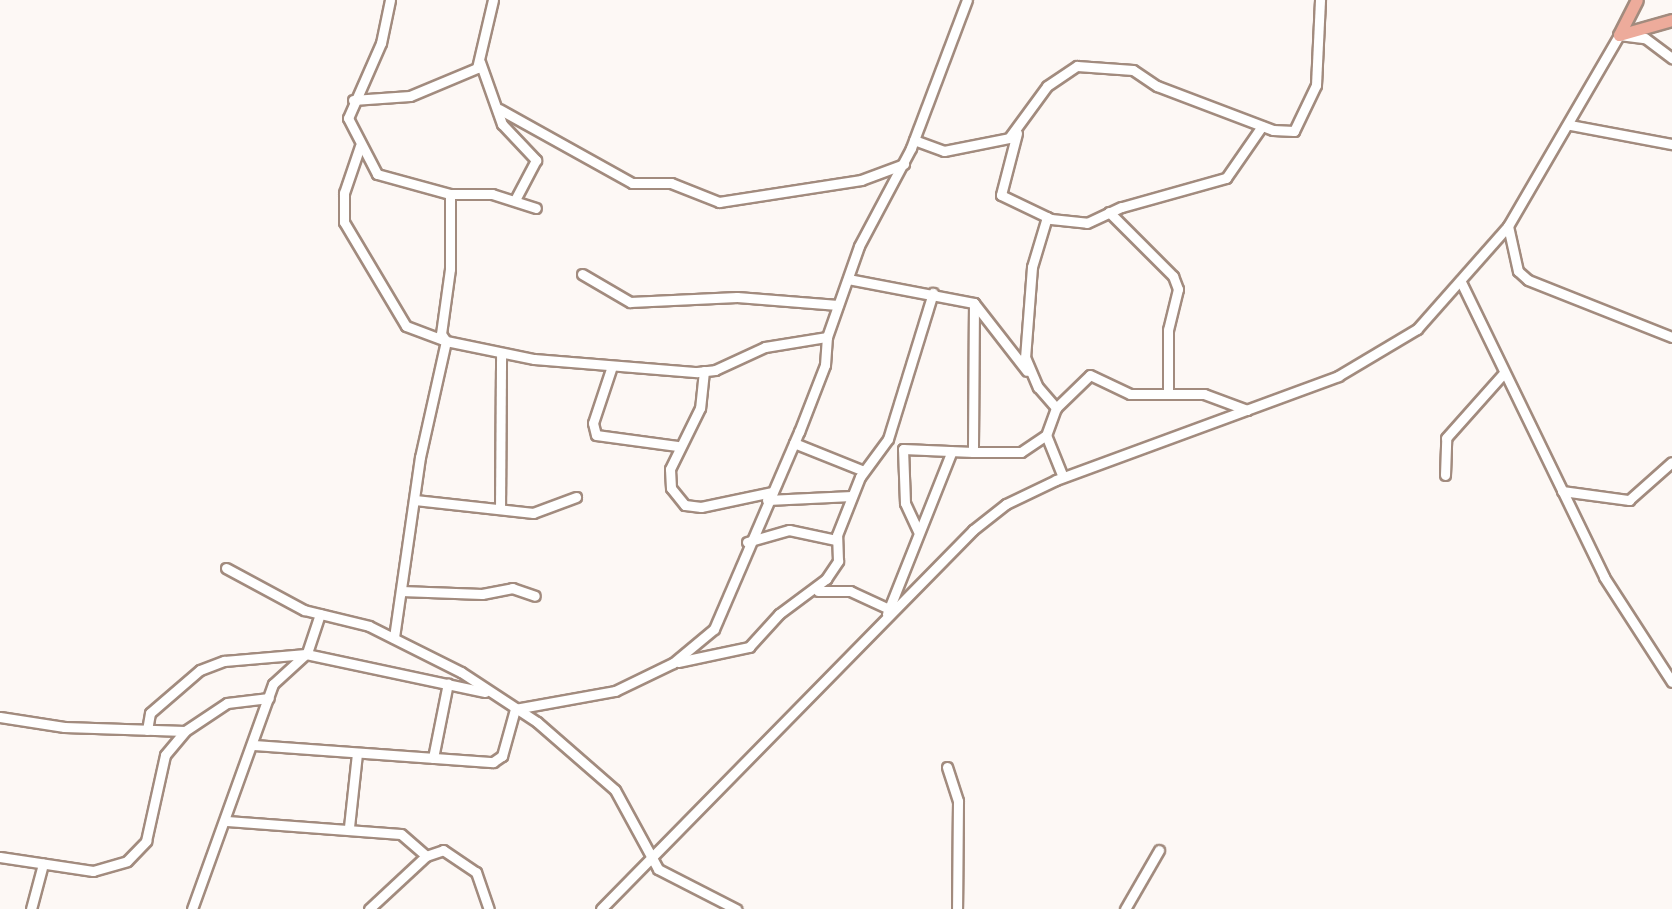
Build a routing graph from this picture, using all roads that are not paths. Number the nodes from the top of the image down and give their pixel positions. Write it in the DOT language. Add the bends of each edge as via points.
graph roads {
  1 [pos="390,0"];
  2 [pos="493,0"];
  3 [pos="967,0"];
  4 [pos="1320,0"];
  5 [pos="1637,0"];
  6 [pos="1672,20"];
  7 [pos="1619,35"];
  8 [pos="1672,58"];
  9 [pos="480,62"];
  10 [pos="353,100"];
  11 [pos="499,109"];
  12 [pos="1570,125"];
  13 [pos="1262,126"];
  14 [pos="1017,133"];
  15 [pos="914,140"];
  16 [pos="1672,144"];
  17 [pos="360,146"];
  18 [pos="904,164"];
  19 [pos="450,194"];
  20 [pos="516,198"];
  21 [pos="536,208"];
  22 [pos="1109,212"];
  23 [pos="1047,217"];
  24 [pos="1508,226"];
  25 [pos="582,274"];
  26 [pos="848,279"];
  27 [pos="1461,282"];
  28 [pos="933,293"];
  29 [pos="974,303"];
  30 [pos="838,305"];
  31 [pos="827,337"];
  32 [pos="1672,337"];
  33 [pos="446,341"];
  34 [pos="501,353"];
  35 [pos="612,366"];
  36 [pos="704,371"];
  37 [pos="1029,374"];
  38 [pos="1503,374"];
  39 [pos="1168,393"];
  40 [pos="1056,408"];
  41 [pos="1247,410"];
  42 [pos="1046,435"];
  43 [pos="888,439"];
  44 [pos="794,443"];
  45 [pos="677,446"];
  46 [pos="903,449"];
  47 [pos="952,451"];
  48 [pos="973,452"];
  49 [pos="1672,462"];
  50 [pos="864,471"];
  51 [pos="1445,475"];
  52 [pos="1063,477"];
  53 [pos="1562,491"];
  54 [pos="770,496"];
  55 [pos="852,496"];
  56 [pos="576,497"];
  57 [pos="415,500"];
  58 [pos="500,509"];
  59 [pos="918,531"];
  60 [pos="836,540"];
  61 [pos="747,543"];
  62 [pos="226,568"];
  63 [pos="401,591"];
  64 [pos="818,591"];
  65 [pos="535,596"];
  66 [pos="320,614"];
  67 [pos="887,614"];
  68 [pos="394,638"];
  69 [pos="306,654"];
  70 [pos="673,663"];
  71 [pos="1672,682"];
  72 [pos="448,683"];
  73 [pos="489,693"];
  74 [pos="269,698"];
  75 [pos="515,709"];
  76 [pos="0,717"];
  77 [pos="147,730"];
  78 [pos="185,731"];
  79 [pos="254,745"];
  80 [pos="357,753"];
  81 [pos="433,758"];
  82 [pos="947,767"];
  83 [pos="227,821"];
  84 [pos="349,827"];
  85 [pos="1159,850"];
  86 [pos="426,856"];
  87 [pos="0,857"];
  88 [pos="650,859"];
  89 [pos="43,864"];
  90 [pos="31,909"];
  91 [pos="192,909"];
  92 [pos="369,909"];
  93 [pos="489,909"];
  94 [pos="601,909"];
  95 [pos="736,909"];
  96 [pos="957,909"];
  97 [pos="1125,909"];
  1 -- 10 [label="street" via="381,43"];
  2 -- 9 [label="street" via="482,27"];
  3 -- 15 [label="street"];
  4 -- 13 [label="street" via="1320,60 1308,111 1294,131"];
  5 -- 7 [label="main road"];
  6 -- 7 [label="main road"];
  7 -- 8 [label="street" via="1645,38"];
  7 -- 12 [label="street"];
  9 -- 10 [label="street" via="468,74 439,79 410,96"];
  9 -- 11 [label="street"];
  10 -- 17 [label="street" via="348,118"];
  11 -- 18 [label="street" via="632,183 671,183 719,202 861,180"];
  11 -- 20 [label="street" via="502,124 536,160"];
  12 -- 16 [label="street"];
  12 -- 24 [label="street"];
  13 -- 14 [label="street" via="1157,86 1133,70 1077,66 1047,86"];
  13 -- 22 [label="street" via="1226,178"];
  14 -- 15 [label="street" via="944,151"];
  14 -- 23 [label="street" via="1001,195"];
  15 -- 18 [label="street"];
  17 -- 19 [label="street" via="377,174"];
  17 -- 33 [label="street" via="344,193 344,222 406,326"];
  18 -- 26 [label="street"];
  19 -- 20 [label="street"];
  19 -- 33 [label="street" via="450,269 441,334"];
  20 -- 21 [label="street"];
  22 -- 23 [label="street" via="1087,223"];
  22 -- 39 [label="street" via="1173,276 1178,289 1168,330"];
  23 -- 37 [label="street" via="1026,313"];
  24 -- 27 [label="street"];
  24 -- 32 [label="street" via="1518,271 1528,280"];
  25 -- 30 [label="street" via="630,302 737,297"];
  26 -- 28 [label="street"];
  26 -- 30 [label="street"];
  27 -- 38 [label="street"];
  27 -- 41 [label="street" via="1417,329 1379,353 1338,376"];
  28 -- 29 [label="street"];
  28 -- 43 [label="street"];
  29 -- 37 [label="street"];
  29 -- 48 [label="street"];
  30 -- 31 [label="street"];
  31 -- 36 [label="street" via="765,347"];
  31 -- 44 [label="street" via="825,365"];
  33 -- 34 [label="street"];
  33 -- 57 [label="street"];
  34 -- 35 [label="street"];
  34 -- 58 [label="street"];
  35 -- 36 [label="street"];
  35 -- 45 [label="street" via="593,423 596,435"];
  36 -- 45 [label="street" via="700,408"];
  37 -- 40 [label="street"];
  38 -- 51 [label="street" via="1446,438"];
  38 -- 53 [label="street"];
  39 -- 40 [label="street" via="1130,394 1090,375"];
  39 -- 41 [label="street" via="1204,394"];
  40 -- 42 [label="street"];
  41 -- 52 [label="street"];
  42 -- 48 [label="street" via="1021,452"];
  42 -- 52 [label="street"];
  43 -- 46 [label="street"];
  43 -- 50 [label="street"];
  44 -- 50 [label="street"];
  44 -- 54 [label="street"];
  45 -- 54 [label="street" via="671,488 685,505"];
  46 -- 47 [label="street"];
  46 -- 59 [label="street" via="905,503"];
  47 -- 48 [label="street"];
  47 -- 59 [label="street"];
  49 -- 53 [label="street" via="1629,500"];
  50 -- 55 [label="street"];
  52 -- 67 [label="street" via="1006,504"];
  53 -- 71 [label="street" via="1604,577"];
  54 -- 55 [label="street"];
  54 -- 61 [label="street"];
  55 -- 60 [label="street"];
  56 -- 58 [label="street" via="547,511"];
  57 -- 58 [label="street"];
  57 -- 63 [label="street"];
  59 -- 67 [label="street"];
  60 -- 61 [label="street" via="789,530"];
  60 -- 64 [label="street" via="838,561"];
  61 -- 70 [label="street" via="714,629"];
  62 -- 66 [label="street"];
  63 -- 65 [label="street" via="482,594 512,588"];
  63 -- 68 [label="street"];
  64 -- 67 [label="street" via="850,591"];
  64 -- 70 [label="street" via="779,614 749,647"];
  66 -- 68 [label="street"];
  66 -- 69 [label="street"];
  67 -- 88 [label="street"];
  68 -- 73 [label="street"];
  69 -- 72 [label="street"];
  69 -- 74 [label="street" via="283,672"];
  69 -- 77 [label="street" via="211,664 150,713"];
  70 -- 75 [label="street" via="615,691"];
  72 -- 73 [label="street"];
  72 -- 81 [label="street"];
  73 -- 75 [label="street"];
  74 -- 78 [label="street" via="227,703"];
  74 -- 79 [label="street"];
  75 -- 81 [label="street" via="499,759"];
  75 -- 88 [label="street" via="615,790"];
  76 -- 77 [label="street"];
  77 -- 78 [label="street"];
  78 -- 89 [label="street" via="165,755 139,851 109,869"];
  79 -- 80 [label="street"];
  79 -- 83 [label="street"];
  80 -- 81 [label="street"];
  80 -- 84 [label="street"];
  82 -- 96 [label="street" via="958,801"];
  83 -- 84 [label="street"];
  83 -- 91 [label="street"];
  84 -- 86 [label="street" via="401,834"];
  85 -- 97 [label="street"];
  86 -- 92 [label="street"];
  86 -- 93 [label="street" via="443,850 455,854 476,872"];
  87 -- 89 [label="street"];
  88 -- 94 [label="street"];
  88 -- 95 [label="street" via="671,878"];
  89 -- 90 [label="street"];
}
